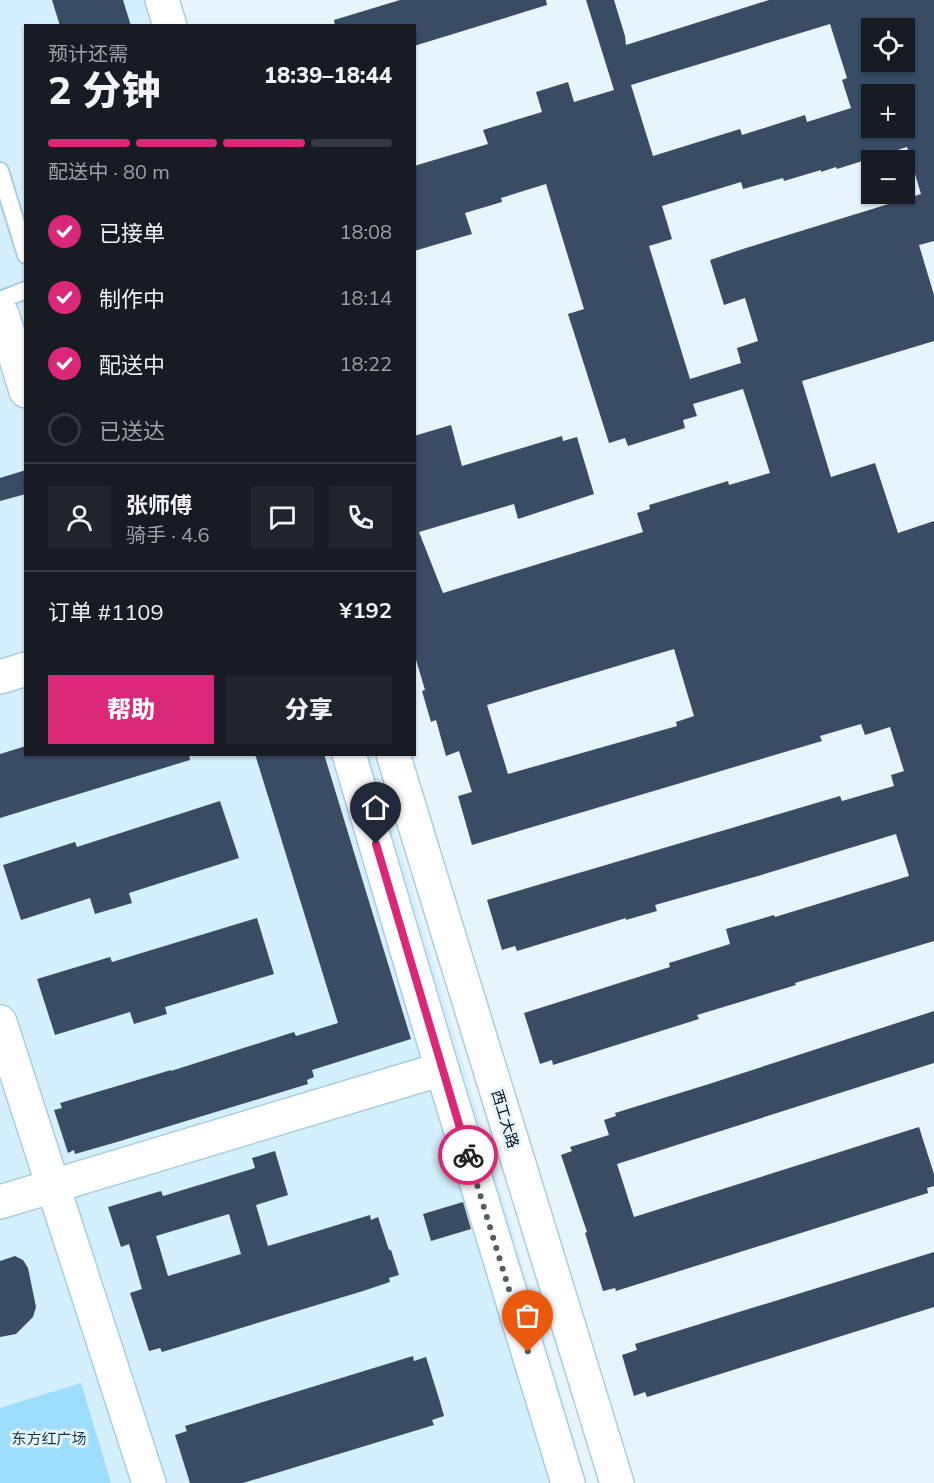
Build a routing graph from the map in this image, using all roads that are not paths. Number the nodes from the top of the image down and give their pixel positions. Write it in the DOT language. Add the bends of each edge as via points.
graph roads {
  1 [pos="162,0"];
  2 [pos="169,24"];
  3 [pos="0,171"];
  4 [pos="24,249"];
  5 [pos="24,291"];
  6 [pos="0,300"];
  7 [pos="0,314"];
  8 [pos="24,385"];
  9 [pos="24,670"];
  10 [pos="0,677"];
  11 [pos="350,756"];
  12 [pos="394,756"];
  13 [pos="0,1022"];
  14 [pos="442,1069"];
  15 [pos="53,1186"];
  16 [pos="0,1202"];
  17 [pos="149,1483"];
  18 [pos="568,1483"];
  19 [pos="617,1483"];
  1 -- 2 [label="street"];
  3 -- 4 [label="lane"];
  5 -- 6 [label="lane"];
  7 -- 8 [label="street"];
  9 -- 10 [label="street"];
  11 -- 14 [label="street"];
  12 -- 19 [label="street, 西工大路"];
  13 -- 15 [label="street"];
  14 -- 15 [label="street"];
  14 -- 18 [label="street"];
  15 -- 16 [label="street"];
  15 -- 17 [label="street"];
}
